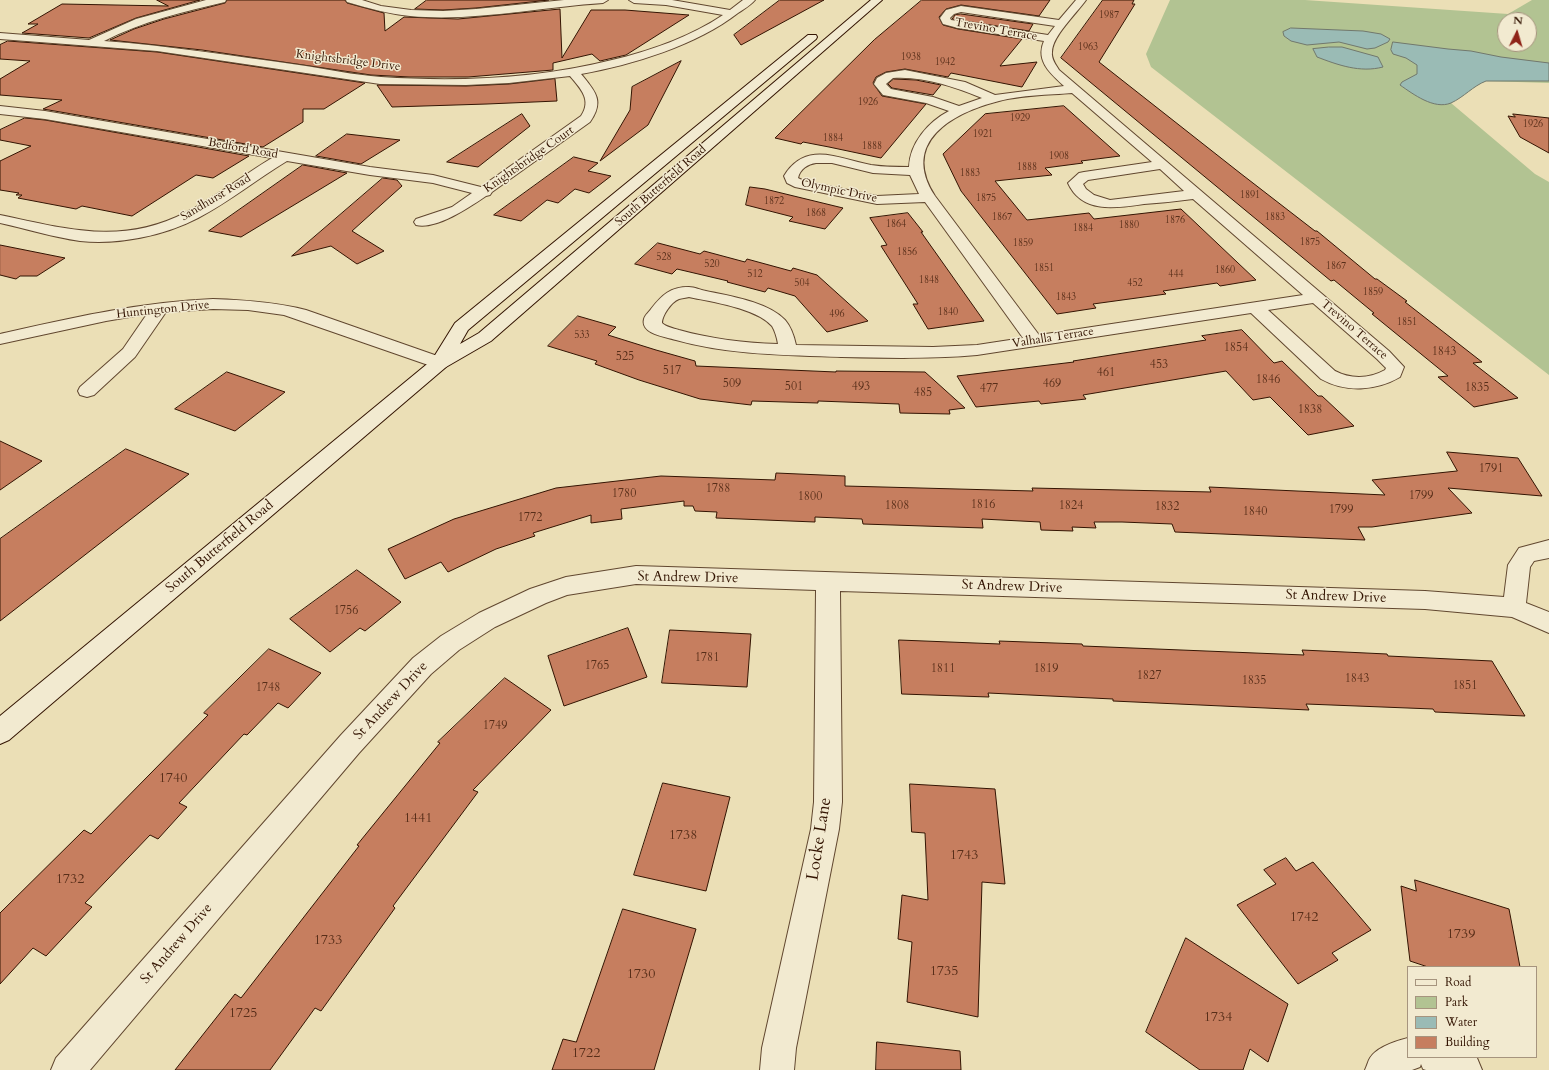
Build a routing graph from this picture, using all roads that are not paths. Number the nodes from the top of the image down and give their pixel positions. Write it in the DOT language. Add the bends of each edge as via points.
graph roads {
  1 [pos="221,0"];
  2 [pos="352,0"];
  3 [pos="603,0"];
  4 [pos="634,0"];
  5 [pos="750,0"];
  6 [pos="876,0"];
  7 [pos="1081,0"];
  8 [pos="732,13"];
  9 [pos="1062,24"];
  10 [pos="821,29"];
  11 [pos="0,36"];
  12 [pos="1050,39"];
  13 [pos="93,42"];
  14 [pos="574,73"];
  15 [pos="1074,89"];
  16 [pos="994,99"];
  17 [pos="0,110"];
  18 [pos="960,111"];
  19 [pos="286,156"];
  20 [pos="1162,165"];
  21 [pos="916,171"];
  22 [pos="485,192"];
  23 [pos="1196,194"];
  24 [pos="929,198"];
  25 [pos="0,219"];
  26 [pos="422,222"];
  27 [pos="1316,298"];
  28 [pos="160,308"];
  29 [pos="1254,308"];
  30 [pos="0,339"];
  31 [pos="1034,341"];
  32 [pos="788,350"];
  33 [pos="440,363"];
  34 [pos="87,391"];
  35 [pos="1549,549"];
  36 [pos="828,582"];
  37 [pos="1514,608"];
  38 [pos="1549,623"];
  39 [pos="0,732"];
  40 [pos="1407,1055"];
  41 [pos="1439,1058"];
  42 [pos="68,1070"];
  43 [pos="777,1070"];
  44 [pos="1382,1070"];
  45 [pos="1465,1070"];
  1 -- 13 [label="street" via="152,16"];
  2 -- 3 [label="street" via="397,11 433,13"];
  4 -- 8 [label="street" via="666,2"];
  5 -- 8 [label="street, Knightsbridge Drive"];
  6 -- 33 [label="street, South Butterfield Road" via="485,337"];
  7 -- 9 [label="street, Trevino Terrace"];
  8 -- 14 [label="street, Knightsbridge Drive" via="690,37 658,50 612,65"];
  9 -- 12 [label="street, Trevino Terrace"];
  9 -- 12 [label="street, Trevino Terrace" via="961,9 950,12 945,18 947,22 958,25"];
  10 -- 33 [label="street, South Butterfield Road" via="461,327"];
  11 -- 13 [label="street, Knightsbridge Drive"];
  12 -- 15 [label="street, Trevino Terrace" via="1046,47 1049,64"];
  13 -- 14 [label="street, Knightsbridge Drive" via="196,53 380,80 512,80"];
  14 -- 22 [label="street, Knightsbridge Court" via="592,96 591,112 576,127"];
  15 -- 16 [label="street"];
  15 -- 20 [label="street, Trevino Terrace"];
  16 -- 18 [label="street"];
  16 -- 18 [label="street" via="962,84 905,74 890,75 881,81 882,89 888,92 929,100"];
  17 -- 19 [label="street, Bedford Road" via="45,115"];
  18 -- 21 [label="street" via="945,119 925,137 915,162"];
  19 -- 22 [label="street, Bedford Road" via="433,179"];
  19 -- 25 [label="street, Sandhurst Road" via="192,215 154,229 93,237"];
  20 -- 23 [label="street, Trevino Terrace"];
  20 -- 23 [label="street" via="1084,176 1075,182 1086,197 1110,204"];
  21 -- 24 [label="street" via="920,184"];
  21 -- 24 [label="street, Olympic Drive" via="872,169 820,158 803,162 791,176 792,180 800,184 877,200"];
  22 -- 26 [label="street, Knightsbridge Court" via="458,210"];
  23 -- 27 [label="street, Trevino Terrace"];
  24 -- 31 [label="street"];
  27 -- 29 [label="street, Valhalla Terrace"];
  27 -- 29 [label="street, Trevino Terrace" via="1383,355 1395,367 1394,373 1372,381 1351,383 1328,376"];
  28 -- 30 [label="street, Huntington Drive" via="95,318"];
  28 -- 33 [label="street, Huntington Drive" via="215,304 284,310"];
  28 -- 34 [label="street" via="130,353"];
  29 -- 31 [label="street, Valhalla Terrace"];
  31 -- 32 [label="street, Valhalla Terrace" via="977,350 933,353"];
  32 -- 32 [label="street, Valhalla Terrace" via="778,322 764,312 729,301 689,292 680,293 667,300 654,318 653,325 658,330 704,343 750,349"];
  33 -- 39 [label="street, South Butterfield Road"];
  35 -- 37 [label="street" via="1527,554 1519,565"];
  36 -- 37 [label="street, St Andrew Drive" via="1425,600"];
  36 -- 42 [label="street, St Andrew Drive" via="636,576 566,586 487,620 450,643 422,666 350,744"];
  36 -- 43 [label="street, Locke Lane" via="826,822 779,1048"];
  37 -- 38 [label="street, St Andrew Drive"];
  40 -- 44 [label="street" via="1399,1057"];
  41 -- 45 [label="street"];
}
